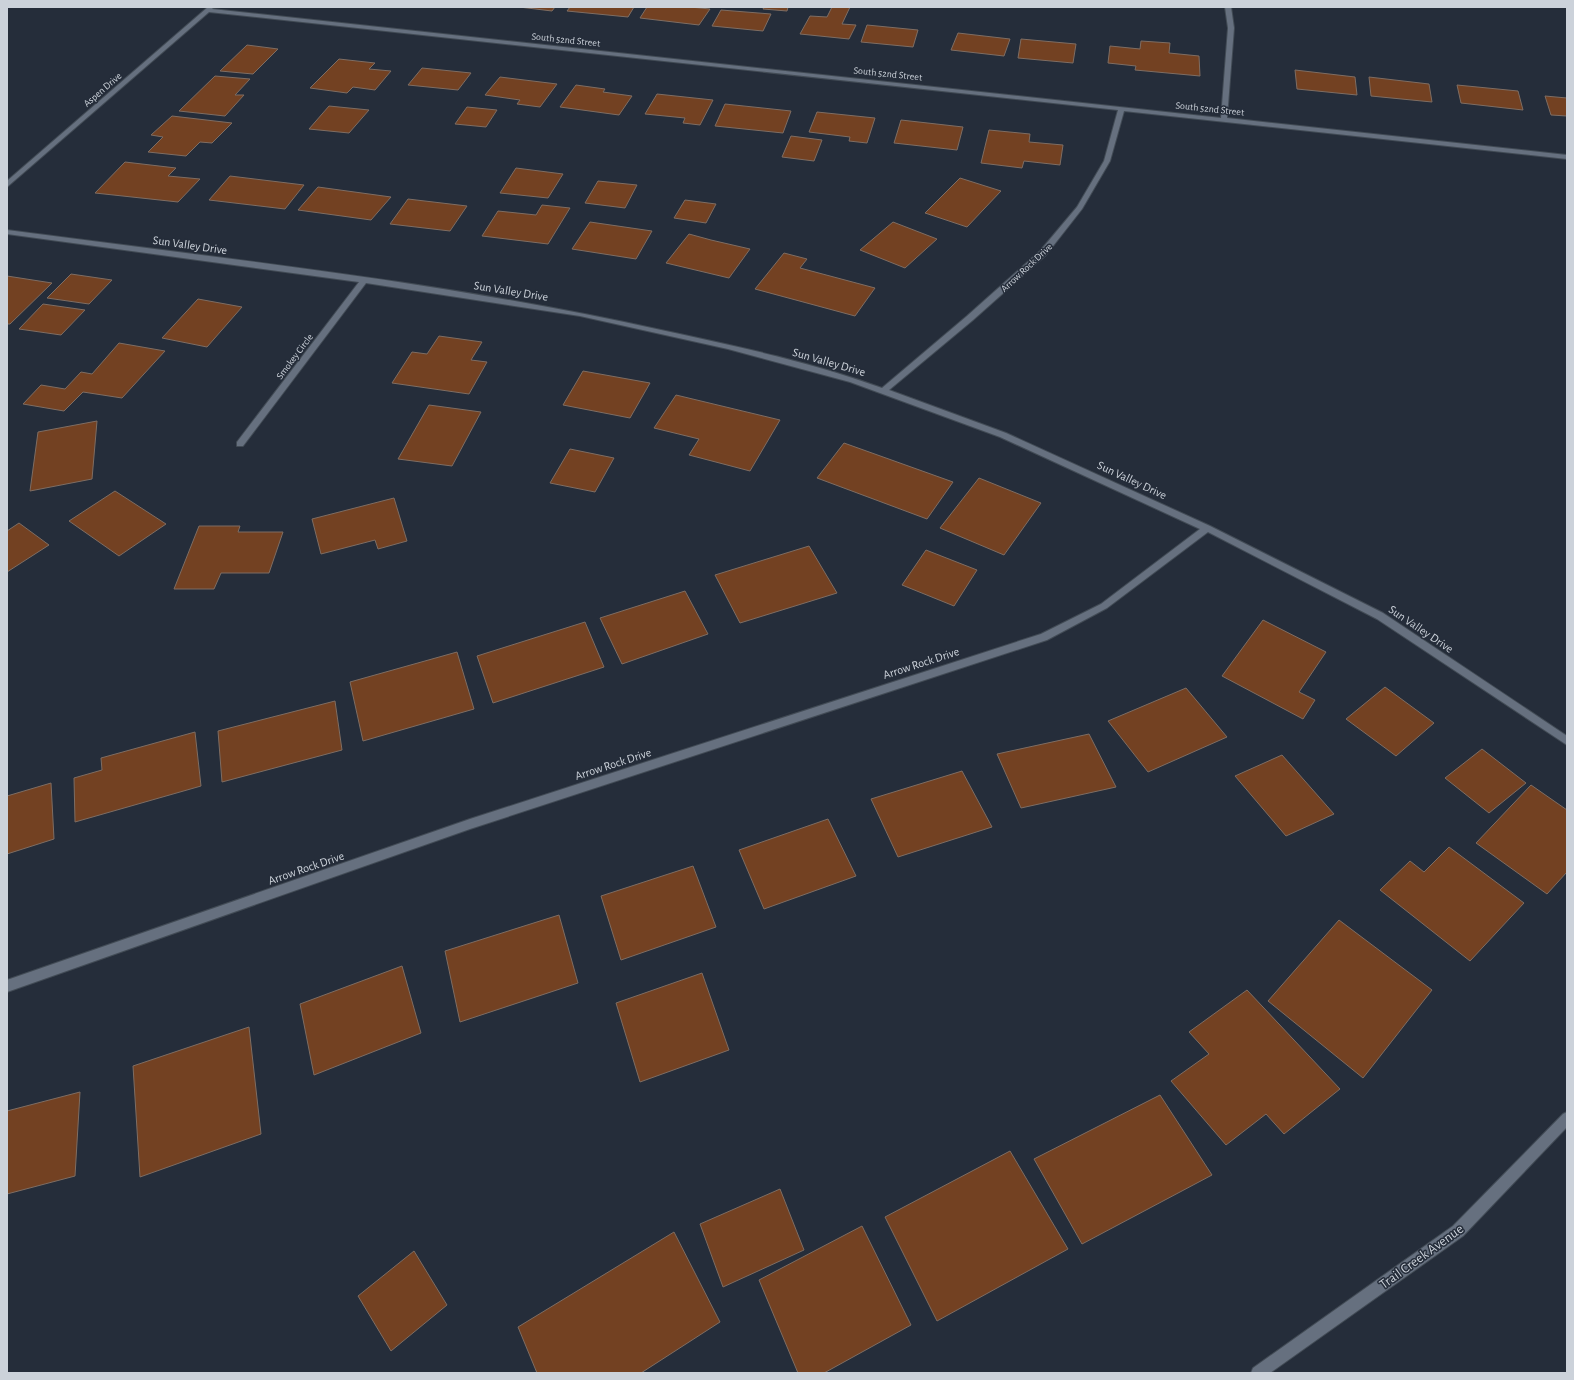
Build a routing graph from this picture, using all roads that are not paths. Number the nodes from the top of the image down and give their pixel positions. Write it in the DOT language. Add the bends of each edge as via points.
graph roads {
  1 [pos="1228,7"];
  2 [pos="209,9"];
  3 [pos="1122,108"];
  4 [pos="1224,119"];
  5 [pos="1567,157"];
  6 [pos="7,186"];
  7 [pos="7,232"];
  8 [pos="364,280"];
  9 [pos="883,391"];
  10 [pos="240,444"];
  11 [pos="1207,528"];
  12 [pos="1567,741"];
  13 [pos="7,986"];
  14 [pos="1567,1118"];
  15 [pos="1258,1373"];
  1 -- 4 [label="street" via="1231,28"];
  2 -- 3 [label="street, South 52nd Street"];
  2 -- 6 [label="street, Aspen Drive"];
  3 -- 4 [label="street, South 52nd Street"];
  3 -- 9 [label="street, Arrow Rock Drive" via="1107,160 1080,208 1043,253"];
  4 -- 5 [label="street, South 52nd Street"];
  7 -- 8 [label="street, Sun Valley Drive"];
  8 -- 9 [label="street, Sun Valley Drive" via="580,314 729,347 853,380"];
  8 -- 10 [label="street, Smokey Circle"];
  9 -- 11 [label="street, Sun Valley Drive" via="1003,435"];
  11 -- 12 [label="street, Sun Valley Drive" via="1380,616"];
  11 -- 13 [label="street, Arrow Rock Drive" via="1104,606 1044,637 470,824"];
  14 -- 15 [label="street, Trail Creek Avenue" via="1458,1231"];
}
